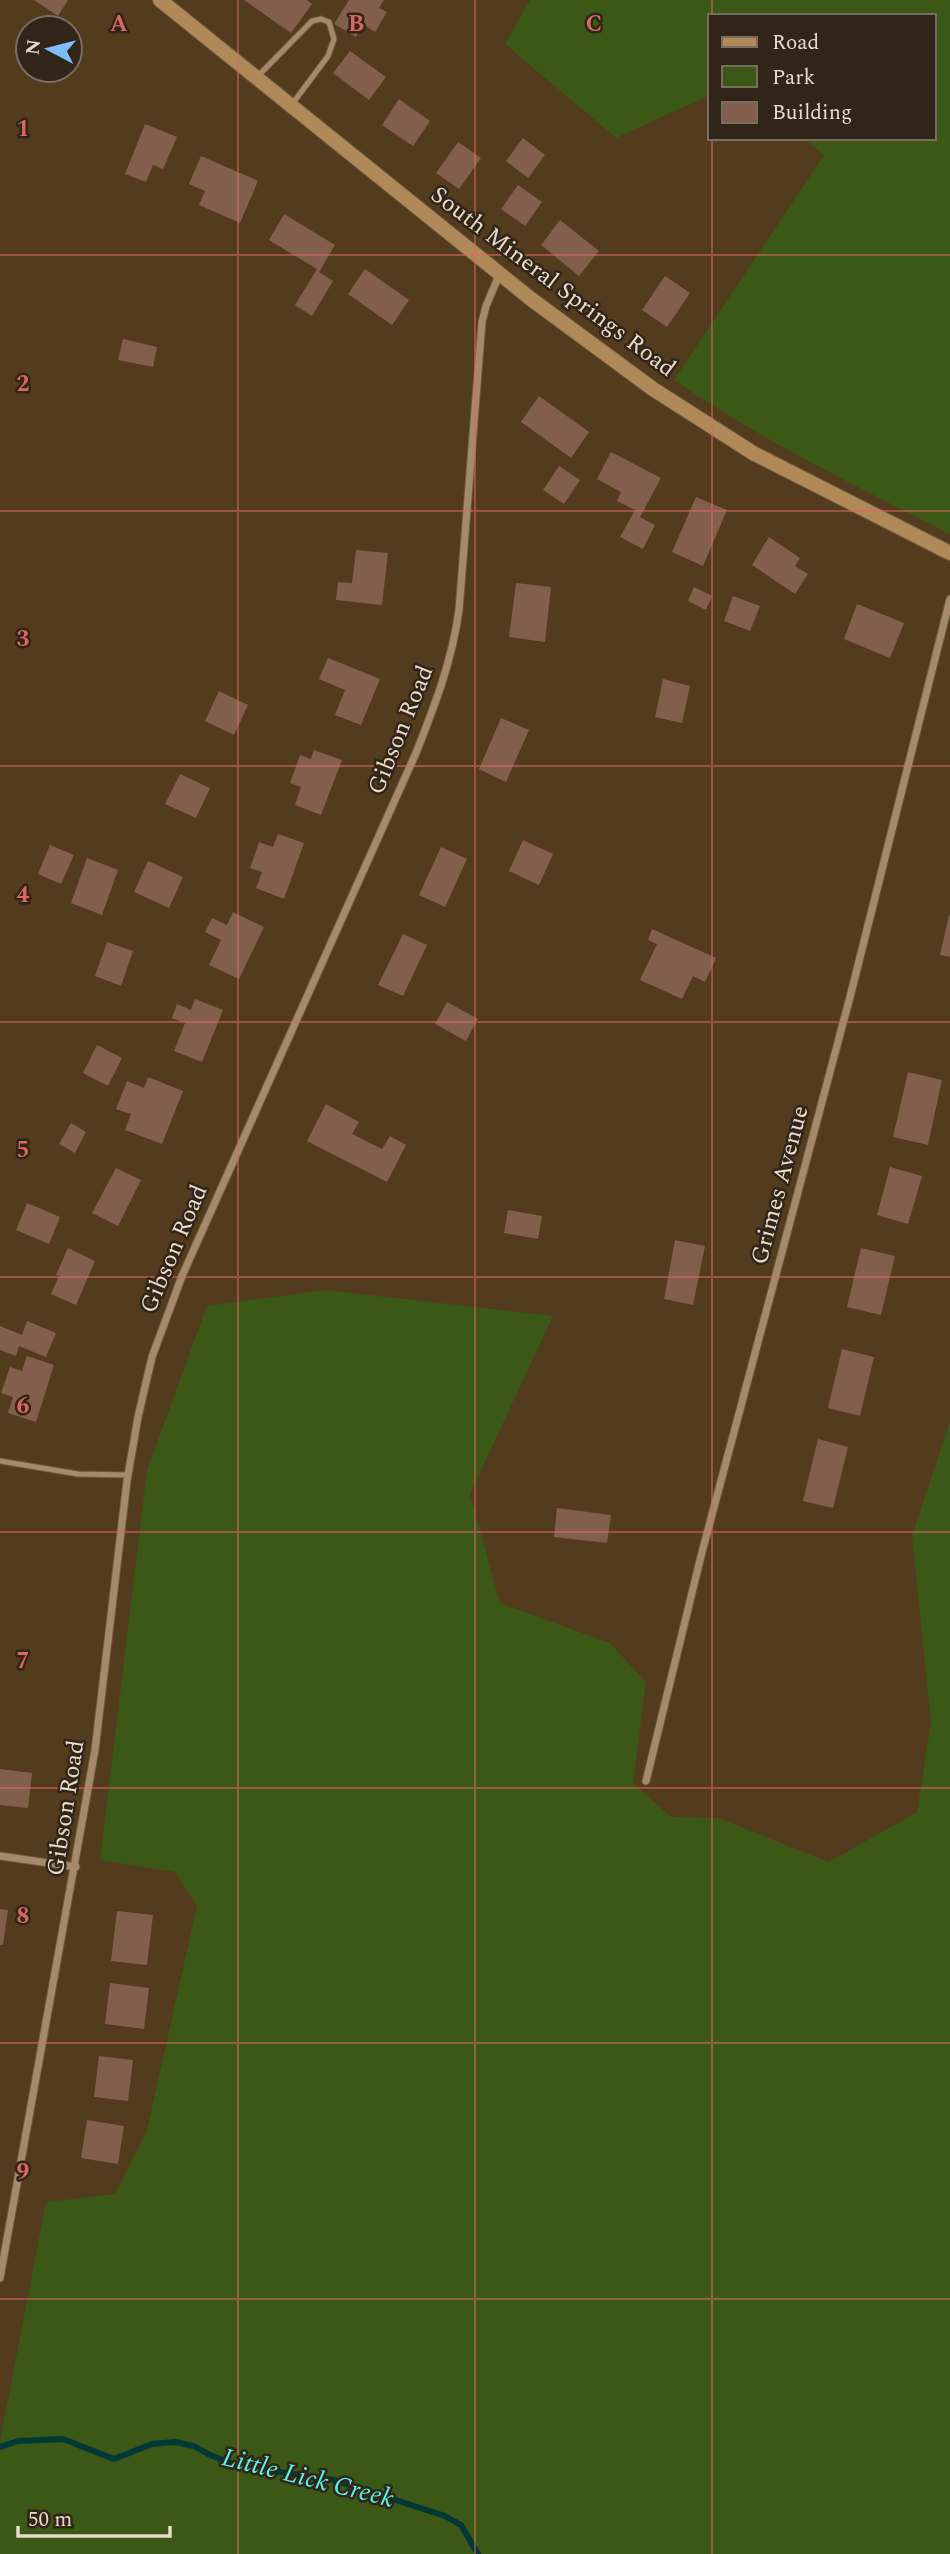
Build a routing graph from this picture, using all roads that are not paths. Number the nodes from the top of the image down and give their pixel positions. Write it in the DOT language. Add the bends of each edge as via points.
graph roads {
  1 [pos="160,0"];
  2 [pos="256,78"];
  3 [pos="291,106"];
  4 [pos="500,273"];
  5 [pos="950,554"];
  6 [pos="950,599"];
  7 [pos="0,1461"];
  8 [pos="128,1475"];
  9 [pos="646,1781"];
  10 [pos="0,1856"];
  11 [pos="76,1867"];
  12 [pos="3,2250"];
  13 [pos="0,2278"];
  1 -- 2 [label="street, South Mineral Springs Road"];
  2 -- 3 [label="street, South Mineral Springs Road"];
  2 -- 3 [label="lane" via="312,21 329,22 334,39 328,56"];
  3 -- 4 [label="street, South Mineral Springs Road"];
  4 -- 5 [label="street, South Mineral Springs Road" via="653,389 753,453"];
  4 -- 8 [label="street, Gibson Road" via="482,322 458,610 445,679 182,1276 152,1357"];
  6 -- 9 [label="street, Grimes Avenue"];
  7 -- 8 [label="lane" via="78,1474"];
  8 -- 11 [label="street, Gibson Road"];
  10 -- 11 [label="street"];
  11 -- 12 [label="street, Gibson Road"];
  12 -- 13 [label="street, Gibson Road"];
}
